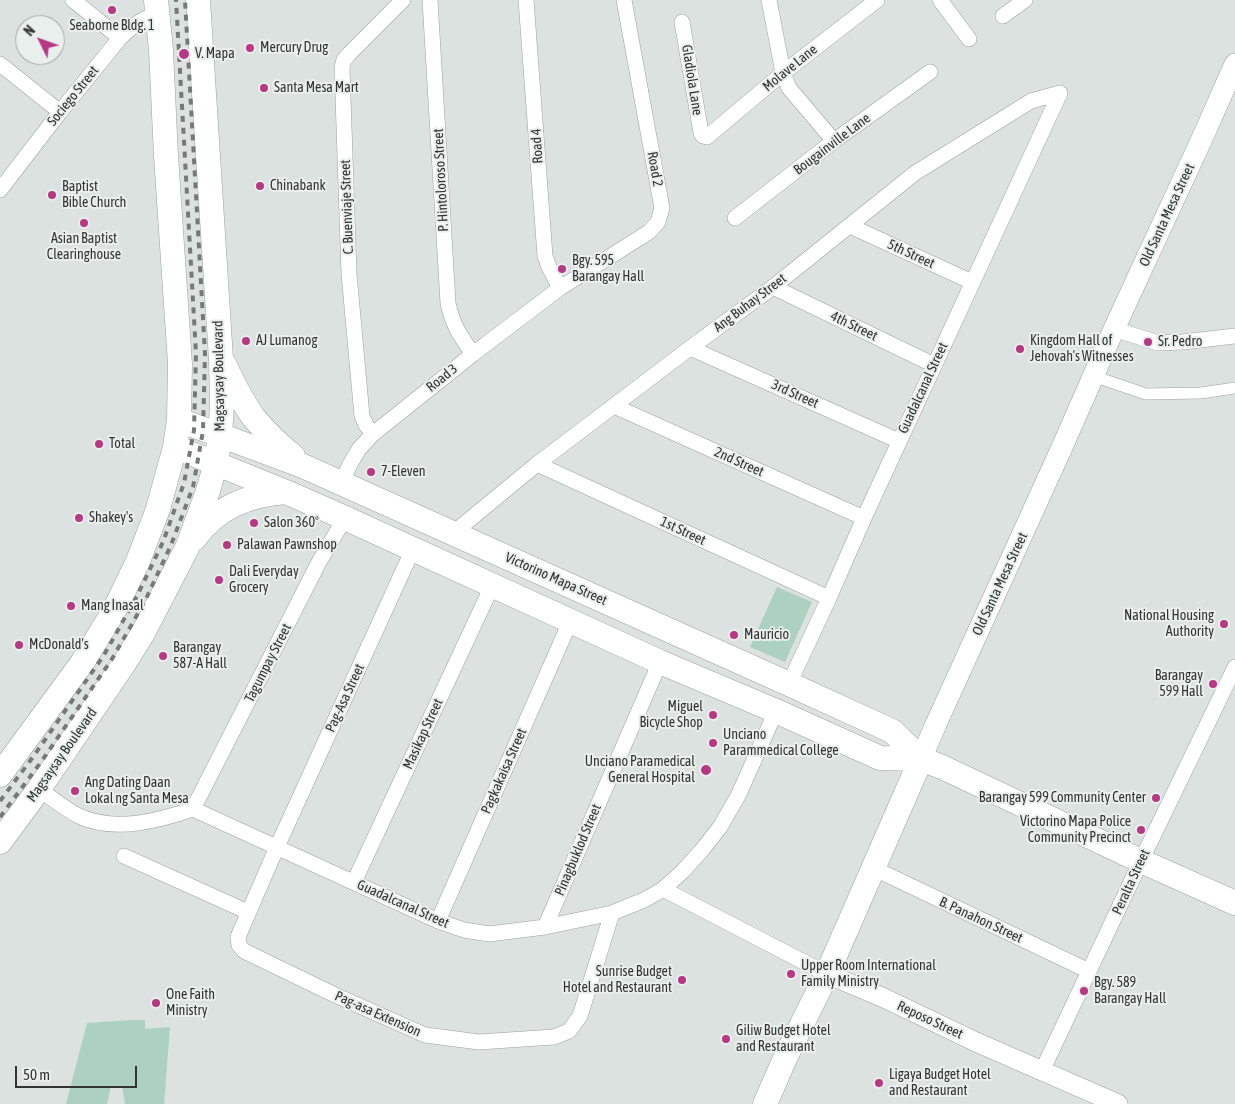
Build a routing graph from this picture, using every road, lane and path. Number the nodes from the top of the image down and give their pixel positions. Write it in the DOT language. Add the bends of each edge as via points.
graph roads {
  1 [pos="73,0"];
  2 [pos="198,0"];
  3 [pos="403,0"];
  4 [pos="430,0"];
  5 [pos="526,0"];
  6 [pos="624,0"];
  7 [pos="769,0"];
  8 [pos="877,0"];
  9 [pos="940,0"];
  10 [pos="1025,0"];
  11 [pos="156,6"];
  12 [pos="858,7"];
  13 [pos="1003,16"];
  14 [pos="682,22"];
  15 [pos="120,38"];
  16 [pos="969,39"];
  17 [pos="0,64"];
  18 [pos="1235,64"];
  19 [pos="930,72"];
  20 [pos="784,73"];
  21 [pos="1060,93"];
  22 [pos="60,112"];
  23 [pos="704,136"];
  24 [pos="834,142"];
  25 [pos="0,190"];
  26 [pos="735,218"];
  27 [pos="850,226"];
  28 [pos="972,282"];
  29 [pos="773,287"];
  30 [pos="560,288"];
  31 [pos="1114,330"];
  32 [pos="1235,336"];
  33 [pos="690,348"];
  34 [pos="473,354"];
  35 [pos="221,359"];
  36 [pos="934,364"];
  37 [pos="1093,376"];
  38 [pos="1235,388"];
  39 [pos="614,406"];
  40 [pos="179,420"];
  41 [pos="373,434"];
  42 [pos="220,435"];
  43 [pos="899,441"];
  44 [pos="175,447"];
  45 [pos="216,463"];
  46 [pos="537,464"];
  47 [pos="303,466"];
  48 [pos="342,484"];
  49 [pos="286,492"];
  50 [pos="345,518"];
  51 [pos="864,518"];
  52 [pos="452,534"];
  53 [pos="187,548"];
  54 [pos="413,549"];
  55 [pos="492,586"];
  56 [pos="829,598"];
  57 [pos="570,622"];
  58 [pos="660,662"];
  59 [pos="1235,666"];
  60 [pos="789,684"];
  61 [pos="776,711"];
  62 [pos="921,759"];
  63 [pos="0,775"];
  64 [pos="39,789"];
  65 [pos="193,809"];
  66 [pos="0,842"];
  67 [pos="276,847"];
  68 [pos="124,856"];
  69 [pos="1141,861"];
  70 [pos="873,868"];
  71 [pos="354,882"];
  72 [pos="664,889"];
  73 [pos="1235,903"];
  74 [pos="248,912"];
  75 [pos="612,913"];
  76 [pos="438,921"];
  77 [pos="545,927"];
  78 [pos="1089,971"];
  79 [pos="827,974"];
  80 [pos="1042,1071"];
  81 [pos="765,1104"];
  82 [pos="1118,1104"];
  1 -- 15 [label="street"];
  2 -- 35 [label="main road, Magsaysay Boulevard"];
  3 -- 41 [label="street, C. Buenviaje Street" via="350,53 342,67 354,333 362,416"];
  4 -- 34 [label="street, P. Hintoloroso Street" via="448,303 457,332"];
  5 -- 30 [label="street, Road 4" via="545,256"];
  6 -- 30 [label="street, Road 2" via="662,208 658,222 649,232"];
  7 -- 20 [label="street"];
  8 -- 12 [label="street, Molave Lane"];
  9 -- 16 [label="street"];
  10 -- 13 [label="street"];
  11 -- 15 [label="street, Sociego Street"];
  11 -- 40 [label="main road" via="180,364"];
  12 -- 20 [label="street, Molave Lane"];
  14 -- 23 [label="street, Gladiola Lane"];
  15 -- 22 [label="street, Sociego Street"];
  17 -- 22 [label="street"];
  18 -- 31 [label="main road, Old Santa Mesa Street"];
  19 -- 24 [label="street, Bougainville Lane"];
  20 -- 23 [label="street, Molave Lane" via="707,137"];
  20 -- 24 [label="street" via="789,88"];
  21 -- 27 [label="street, Ang Buhay Street" via="1031,101 915,173"];
  21 -- 28 [label="street, Guadalcanal Street"];
  22 -- 25 [label="street, Sociego Street"];
  24 -- 26 [label="street, Bougainville Lane"];
  27 -- 28 [label="street, 5th Street"];
  27 -- 29 [label="street, Ang Buhay Street"];
  28 -- 36 [label="street, Guadalcanal Street"];
  29 -- 33 [label="street, Ang Buhay Street"];
  29 -- 36 [label="street, 4th Street"];
  30 -- 34 [label="street, Road 3"];
  31 -- 32 [label="street" via="1158,343"];
  31 -- 37 [label="main road, Old Santa Mesa Street"];
  33 -- 39 [label="street, Ang Buhay Street"];
  33 -- 43 [label="street, 3rd Street"];
  34 -- 41 [label="street, Road 3"];
  35 -- 42 [label="main road, Magsaysay Boulevard"];
  35 -- 47 [label="main road" via="254,417"];
  36 -- 43 [label="street, Guadalcanal Street"];
  37 -- 38 [label="street" via="1146,394 1201,393"];
  37 -- 62 [label="main road, Old Santa Mesa Street"];
  39 -- 46 [label="street, Ang Buhay Street"];
  39 -- 51 [label="street, 2nd Street"];
  40 -- 42 [label="main road, Victorino Mapa Street"];
  40 -- 44 [label="main road"];
  41 -- 48 [label="street, Road 3" via="359,449"];
  42 -- 45 [label="main road, Magsaysay Boulevard"];
  42 -- 47 [label="main road, Victorino Mapa Street"];
  43 -- 51 [label="street, Guadalcanal Street"];
  44 -- 45 [label="main road, Victorino Mapa Street"];
  44 -- 63 [label="main road" via="158,509 114,612 82,663"];
  45 -- 49 [label="main road, Victorino Mapa Street"];
  45 -- 53 [label="main road, Magsaysay Boulevard"];
  46 -- 52 [label="street, Ang Buhay Street"];
  46 -- 56 [label="street, 1st Street"];
  47 -- 48 [label="main road, Victorino Mapa Street"];
  48 -- 52 [label="main road, Victorino Mapa Street"];
  49 -- 50 [label="main road, Victorino Mapa Street"];
  49 -- 53 [label="main road" via="247,499 229,507 213,518"];
  50 -- 54 [label="main road, Victorino Mapa Street"];
  50 -- 65 [label="street, Tagumpay Street" via="319,562"];
  51 -- 56 [label="street, Guadalcanal Street"];
  52 -- 60 [label="main road, Victorino Mapa Street"];
  53 -- 64 [label="main road, Magsaysay Boulevard" via="130,655"];
  54 -- 55 [label="main road, Victorino Mapa Street"];
  54 -- 67 [label="street, Pag-Asa Street"];
  55 -- 57 [label="main road, Victorino Mapa Street"];
  55 -- 71 [label="street, Masikap Street"];
  56 -- 60 [label="street, Guadalcanal Street"];
  57 -- 58 [label="main road, Victorino Mapa Street"];
  57 -- 76 [label="street, Pagkakaisa Street"];
  58 -- 61 [label="main road, Victorino Mapa Street"];
  58 -- 77 [label="street, Pinagbuklod Street"];
  59 -- 69 [label="street, Peralta Street"];
  60 -- 62 [label="main road, Victorino Mapa Street" via="892,731"];
  61 -- 62 [label="main road, Victorino Mapa Street" via="880,758"];
  61 -- 72 [label="street, Guadalcanal Street" via="738,796 720,827"];
  62 -- 69 [label="main road, Victorino Mapa Street"];
  62 -- 70 [label="main road, Old Santa Mesa Street"];
  64 -- 65 [label="street" via="79,816 110,824 149,821"];
  64 -- 66 [label="main road, Magsaysay Boulevard"];
  65 -- 67 [label="street, Guadalcanal Street"];
  67 -- 71 [label="street, Guadalcanal Street"];
  67 -- 74 [label="street, Pag-asa Extension"];
  68 -- 74 [label="street"];
  69 -- 73 [label="main road, Victorino Mapa Street"];
  69 -- 78 [label="street, Peralta Street"];
  70 -- 78 [label="street, B. Panahon Street"];
  70 -- 79 [label="main road, Old Santa Mesa Street"];
  71 -- 76 [label="street, Guadalcanal Street"];
  72 -- 75 [label="street, Guadalcanal Street"];
  72 -- 79 [label="street, Reposo Street"];
  74 -- 75 [label="street, Pag-asa Extension" via="238,937 239,946 244,951 425,1035 479,1042 554,1038 569,1031 580,1016"];
  75 -- 77 [label="street, Guadalcanal Street"];
  76 -- 77 [label="street, Guadalcanal Street" via="489,934"];
  78 -- 80 [label="street, Peralta Street"];
  79 -- 80 [label="street, Reposo Street"];
  79 -- 81 [label="main road, Old Santa Mesa Street"];
  80 -- 82 [label="street, Reposo Street"];
}
